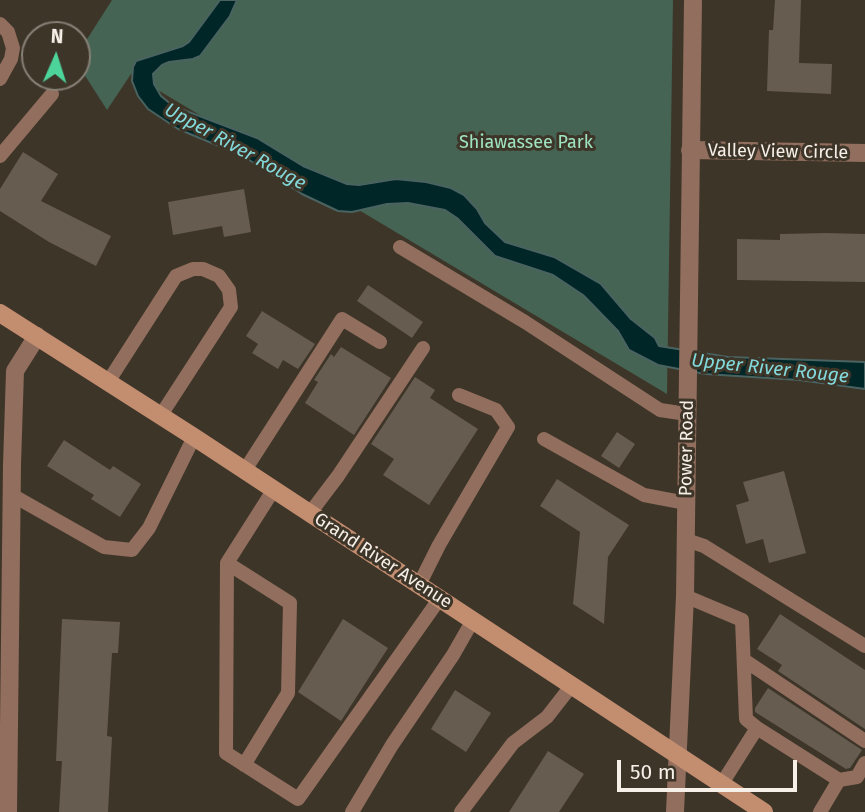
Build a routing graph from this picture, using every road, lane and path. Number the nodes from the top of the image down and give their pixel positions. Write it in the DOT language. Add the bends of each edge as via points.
graph roads {
  1 [pos="693,0"];
  2 [pos="0,24"];
  3 [pos="0,79"];
  4 [pos="52,94"];
  5 [pos="690,150"];
  6 [pos="865,153"];
  7 [pos="0,156"];
  8 [pos="400,247"];
  9 [pos="0,313"];
  10 [pos="37,337"];
  11 [pos="380,342"];
  12 [pos="423,348"];
  13 [pos="108,382"];
  14 [pos="459,395"];
  15 [pos="687,405"];
  16 [pos="161,415"];
  17 [pos="194,437"];
  18 [pos="544,439"];
  19 [pos="245,470"];
  20 [pos="274,489"];
  21 [pos="12,495"];
  22 [pos="686,503"];
  23 [pos="310,513"];
  24 [pos="686,540"];
  25 [pos="227,563"];
  26 [pos="419,585"];
  27 [pos="685,596"];
  28 [pos="440,598"];
  29 [pos="473,620"];
  30 [pos="865,646"];
  31 [pos="744,660"];
  32 [pos="572,685"];
  33 [pos="757,728"];
  34 [pos="865,741"];
  35 [pos="677,756"];
  36 [pos="865,763"];
  37 [pos="244,765"];
  38 [pos="839,780"];
  39 [pos="721,785"];
  40 [pos="8,812"];
  41 [pos="352,812"];
  42 [pos="461,812"];
  43 [pos="675,812"];
  44 [pos="764,812"];
  45 [pos="820,812"];
  1 -- 5 [label="street, Power Road"];
  2 -- 3 [label="lane" via="13,48"];
  4 -- 7 [label="lane"];
  5 -- 6 [label="street, Valley View Circle"];
  5 -- 15 [label="street, Power Road"];
  8 -- 15 [label="lane" via="660,410"];
  9 -- 10 [label="main road, Grand River Avenue"];
  10 -- 13 [label="main road, Grand River Avenue"];
  10 -- 21 [label="street" via="15,370"];
  11 -- 19 [label="lane" via="342,319"];
  12 -- 23 [label="lane"];
  13 -- 16 [label="main road, Grand River Avenue"];
  13 -- 16 [label="lane" via="176,276 193,269 212,271 229,290 231,307"];
  14 -- 26 [label="lane" via="496,410 508,427"];
  15 -- 22 [label="street, Power Road"];
  16 -- 17 [label="main road, Grand River Avenue"];
  17 -- 19 [label="main road, Grand River Avenue"];
  17 -- 21 [label="lane" via="149,528 132,550 104,547"];
  18 -- 22 [label="lane" via="644,495"];
  19 -- 20 [label="main road, Grand River Avenue"];
  20 -- 23 [label="main road, Grand River Avenue"];
  20 -- 25 [label="lane"];
  21 -- 40 [label="street"];
  22 -- 24 [label="street, Power Road"];
  23 -- 26 [label="main road, Grand River Avenue"];
  24 -- 27 [label="street, Power Road"];
  24 -- 30 [label="lane" via="704,546"];
  25 -- 37 [label="lane" via="226,753"];
  25 -- 37 [label="lane" via="290,603 288,693"];
  26 -- 28 [label="main road, Grand River Avenue"];
  27 -- 31 [label="lane" via="742,620"];
  27 -- 35 [label="street, Power Road"];
  28 -- 29 [label="main road, Grand River Avenue"];
  28 -- 37 [label="lane" via="298,799"];
  29 -- 32 [label="main road, Grand River Avenue"];
  29 -- 41 [label="lane"];
  31 -- 33 [label="lane" via="746,719"];
  31 -- 34 [label="lane"];
  32 -- 35 [label="main road, Grand River Avenue"];
  32 -- 42 [label="lane" via="547,717 513,743"];
  33 -- 38 [label="lane"];
  33 -- 39 [label="lane"];
  35 -- 39 [label="main road, Grand River Avenue"];
  35 -- 43 [label="street, Power Road"];
  36 -- 38 [label="lane" via="857,777"];
  38 -- 45 [label="lane"];
  39 -- 44 [label="main road, Grand River Avenue"];
}
